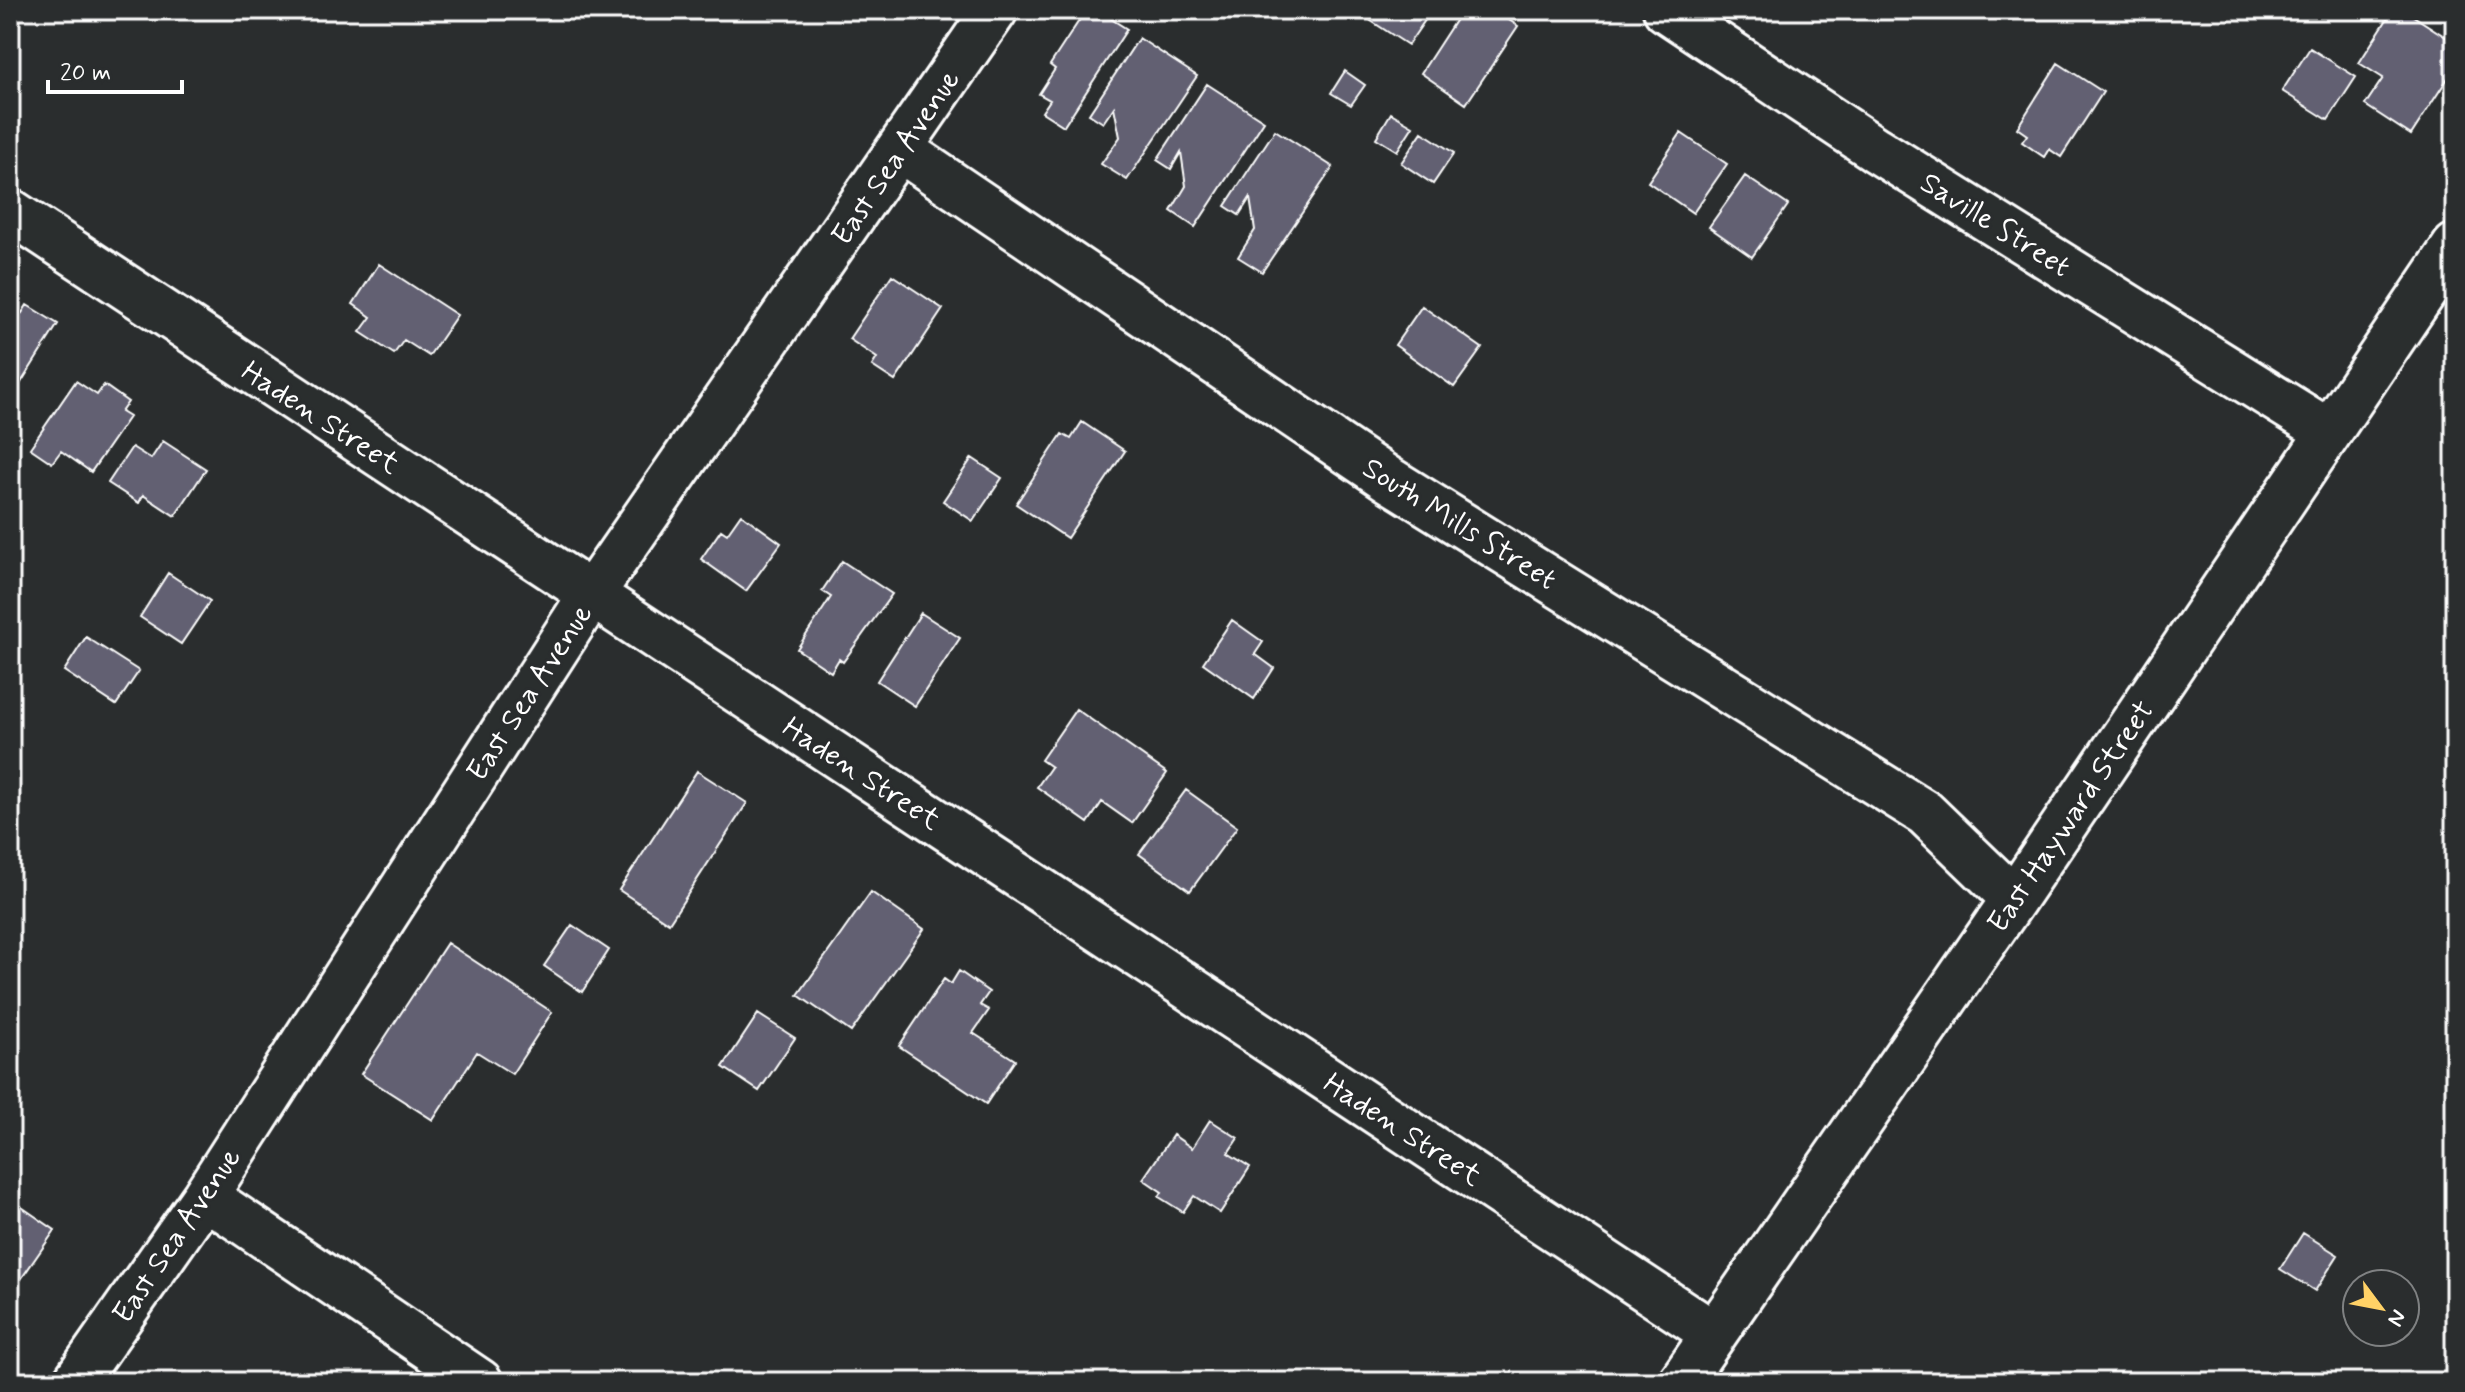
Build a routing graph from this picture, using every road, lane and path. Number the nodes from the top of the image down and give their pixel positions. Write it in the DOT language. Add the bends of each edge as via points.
graph roads {
  1 [pos="995,10"];
  2 [pos="1666,10"];
  3 [pos="901,150"];
  4 [pos="10,211"];
  5 [pos="2455,246"];
  6 [pos="2329,432"];
  7 [pos="591,595"];
  8 [pos="2014,899"];
  9 [pos="205,1196"];
  10 [pos="1714,1334"];
  11 [pos="75,1382"];
  12 [pos="480,1382"];
  13 [pos="1681,1382"];
  1 -- 3 [label="street, East Sea Avenue"];
  2 -- 6 [label="street, Saville Street" via="1875,149"];
  3 -- 7 [label="street, East Sea Avenue"];
  3 -- 8 [label="street, South Mills Street" via="1388,479 1925,813"];
  4 -- 7 [label="street, Haden Street"];
  5 -- 6 [label="street, East Hayward Street"];
  6 -- 8 [label="street, East Hayward Street"];
  7 -- 9 [label="street, East Sea Avenue"];
  7 -- 10 [label="street, Haden Street"];
  8 -- 10 [label="street, East Hayward Street"];
  9 -- 11 [label="street, East Sea Avenue"];
  9 -- 12 [label="street"];
  10 -- 13 [label="street, East Hayward Street"];
}
